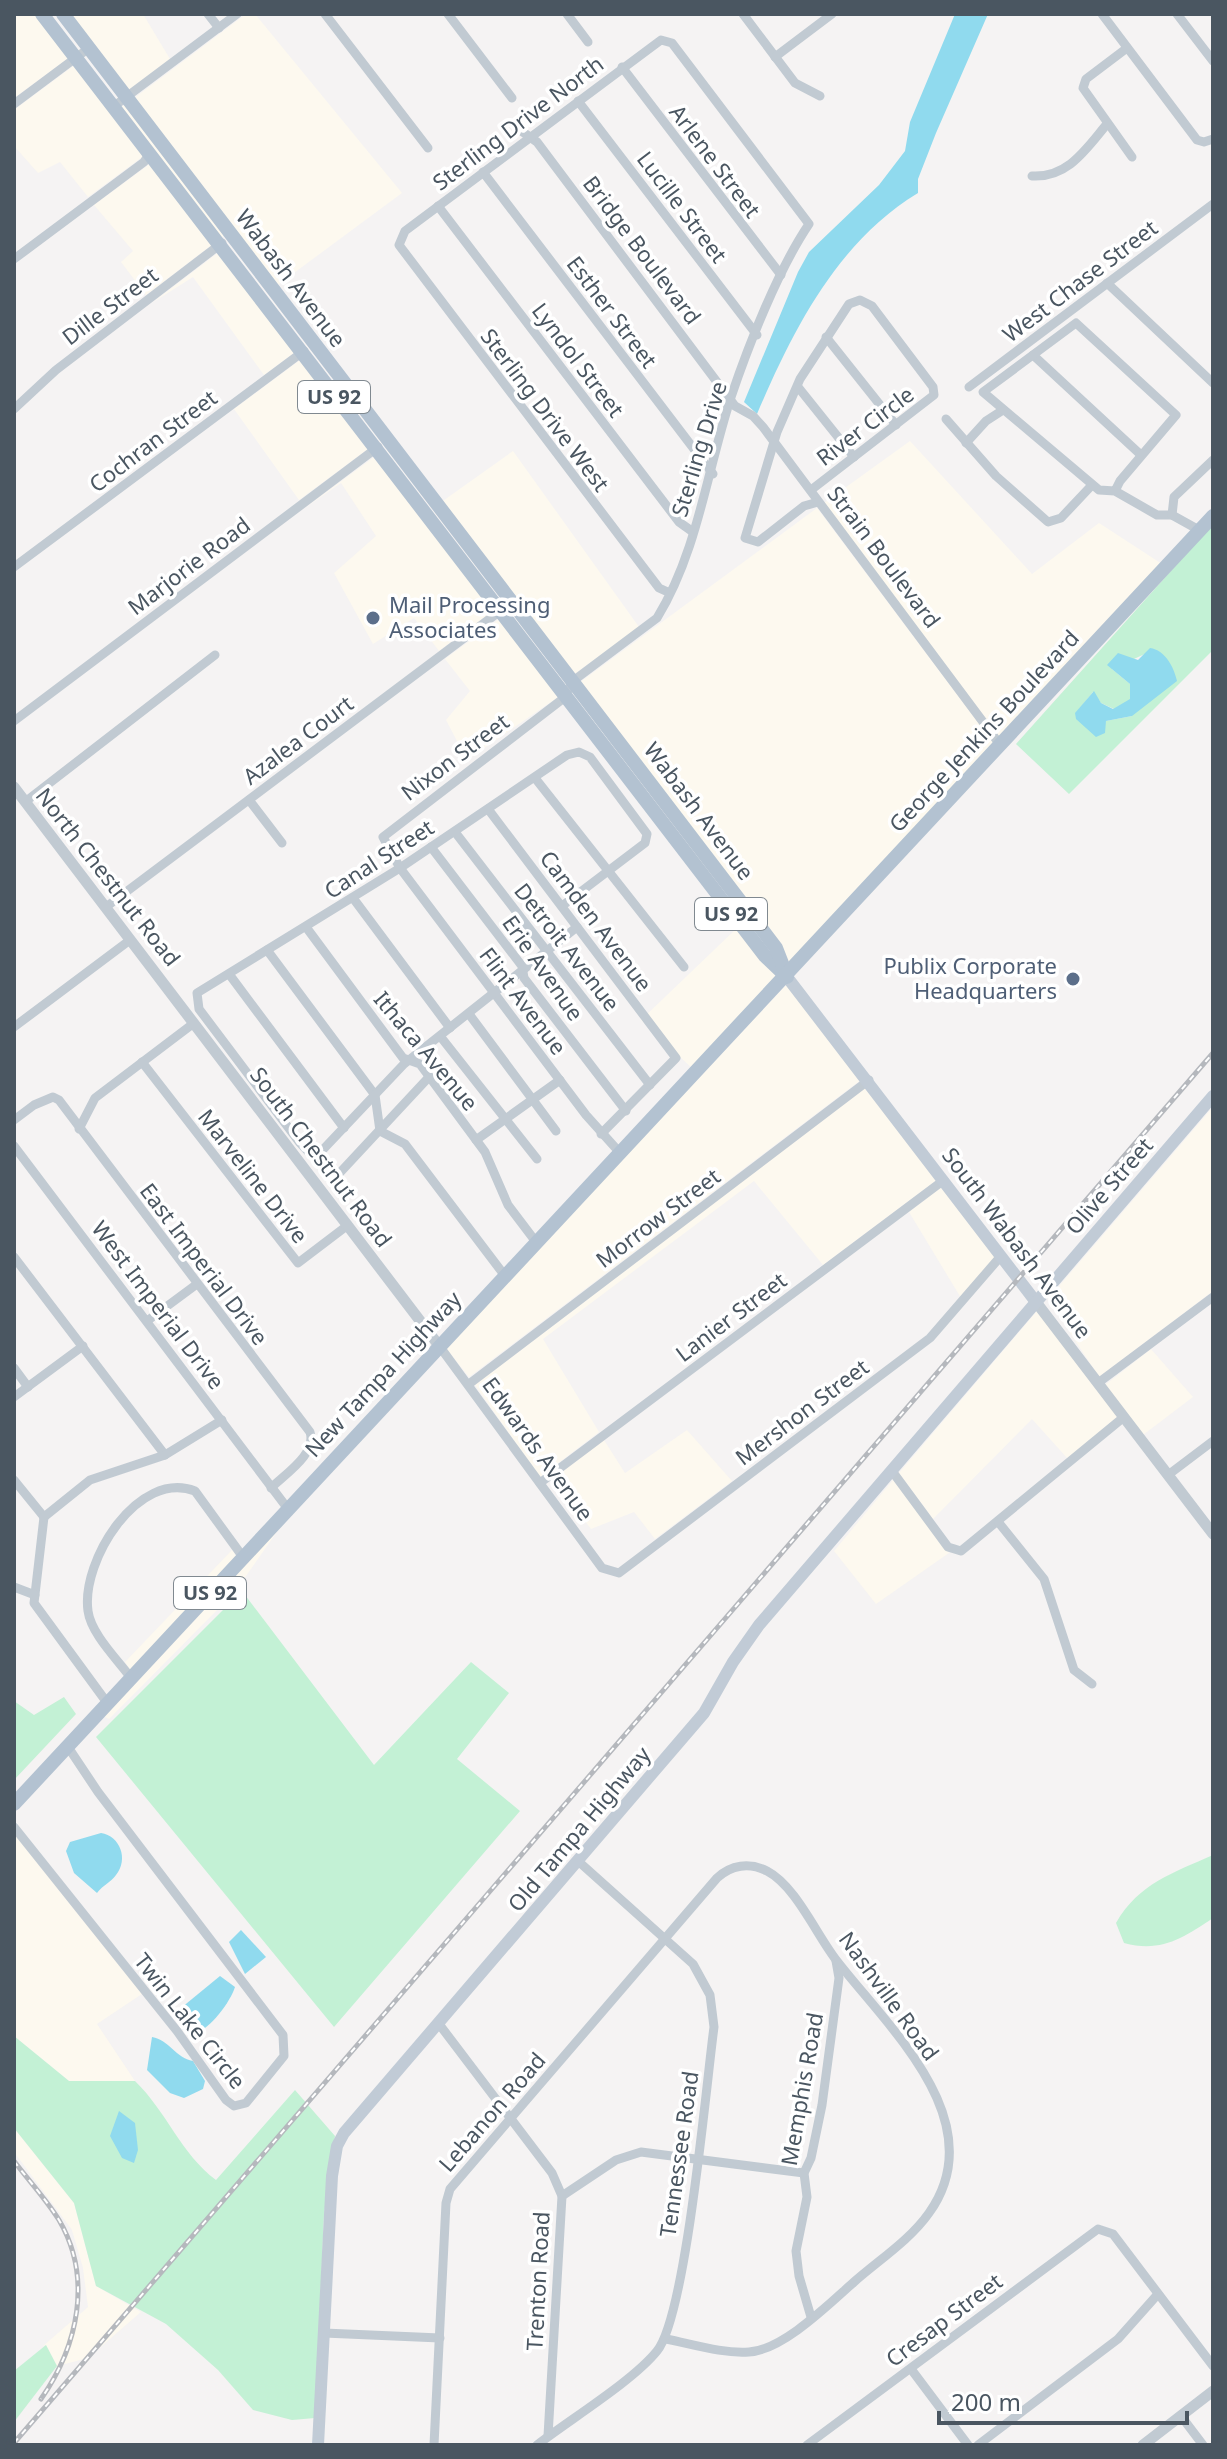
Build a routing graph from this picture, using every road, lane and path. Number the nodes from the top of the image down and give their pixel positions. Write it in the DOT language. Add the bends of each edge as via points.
graph roads {
  1 [pos="42,14"];
  2 [pos="63,14"];
  3 [pos="208,14"];
  4 [pos="237,14"];
  5 [pos="325,14"];
  6 [pos="448,14"];
  7 [pos="567,14"];
  8 [pos="743,14"];
  9 [pos="832,14"];
  10 [pos="1102,14"];
  11 [pos="1177,14"];
  12 [pos="219,28"];
  13 [pos="588,42"];
  14 [pos="89,48"];
  15 [pos="1127,48"];
  16 [pos="775,57"];
  17 [pos="76,58"];
  18 [pos="1213,61"];
  19 [pos="622,67"];
  20 [pos="820,96"];
  21 [pos="127,97"];
  22 [pos="512,98"];
  23 [pos="578,101"];
  24 [pos="14,104"];
  25 [pos="113,107"];
  26 [pos="1107,124"];
  27 [pos="520,130"];
  28 [pos="532,135"];
  29 [pos="1213,139"];
  30 [pos="428,148"];
  31 [pos="150,153"];
  32 [pos="1132,157"];
  33 [pos="483,172"];
  34 [pos="1032,176"];
  35 [pos="1213,204"];
  36 [pos="438,206"];
  37 [pos="225,241"];
  38 [pos="399,241"];
  39 [pos="14,259"];
  40 [pos="781,275"];
  41 [pos="1107,283"];
  42 [pos="757,335"];
  43 [pos="826,337"];
  44 [pos="313,344"];
  45 [pos="301,353"];
  46 [pos="1033,355"];
  47 [pos="1213,383"];
  48 [pos="798,387"];
  49 [pos="969,387"];
  50 [pos="731,398"];
  51 [pos="14,409"];
  52 [pos="1003,410"];
  53 [pos="946,419"];
  54 [pos="896,425"];
  55 [pos="387,440"];
  56 [pos="966,443"];
  57 [pos="776,445"];
  58 [pos="374,450"];
  59 [pos="1141,455"];
  60 [pos="854,457"];
  61 [pos="1213,460"];
  62 [pos="713,474"];
  63 [pos="1092,485"];
  64 [pos="811,490"];
  65 [pos="1115,491"];
  66 [pos="818,502"];
  67 [pos="1172,515"];
  68 [pos="1213,516"];
  69 [pos="1199,530"];
  70 [pos="693,532"];
  71 [pos="14,567"];
  72 [pos="670,593"];
  73 [pos="512,602"];
  74 [pos="499,612"];
  75 [pos="215,655"];
  76 [pos="573,681"];
  77 [pos="564,698"];
  78 [pos="14,721"];
  79 [pos="1001,746"];
  80 [pos="535,778"];
  81 [pos="651,784"];
  82 [pos="14,787"];
  83 [pos="637,794"];
  84 [pos="249,800"];
  85 [pos="25,802"];
  86 [pos="488,809"];
  87 [pos="455,832"];
  88 [pos="282,843"];
  89 [pos="431,847"];
  90 [pos="400,868"];
  91 [pos="607,872"];
  92 [pos="353,898"];
  93 [pos="562,906"];
  94 [pos="106,907"];
  95 [pos="306,927"];
  96 [pos="577,927"];
  97 [pos="130,940"];
  98 [pos="267,950"];
  99 [pos="546,950"];
  100 [pos="684,967"];
  101 [pos="521,971"];
  102 [pos="229,974"];
  103 [pos="787,977"];
  104 [pos="170,991"];
  105 [pos="494,992"];
  106 [pos="469,1014"];
  107 [pos="194,1023"];
  108 [pos="14,1027"];
  109 [pos="450,1028"];
  110 [pos="440,1036"];
  111 [pos="411,1059"];
  112 [pos="142,1062"];
  113 [pos="429,1077"];
  114 [pos="560,1080"];
  115 [pos="869,1080"];
  116 [pos="650,1085"];
  117 [pos="375,1095"];
  118 [pos="533,1099"];
  119 [pos="1212,1099"];
  120 [pos="626,1111"];
  121 [pos="504,1119"];
  122 [pos="14,1120"];
  123 [pos="344,1128"];
  124 [pos="79,1129"];
  125 [pos="380,1131"];
  126 [pos="556,1131"];
  127 [pos="601,1134"];
  128 [pos="476,1140"];
  129 [pos="14,1146"];
  130 [pos="621,1154"];
  131 [pos="315,1158"];
  132 [pos="537,1159"];
  133 [pos="944,1180"];
  134 [pos="348,1225"];
  135 [pos="536,1242"];
  136 [pos="1001,1256"];
  137 [pos="14,1257"];
  138 [pos="505,1276"];
  139 [pos="197,1284"];
  140 [pos="1213,1297"];
  141 [pos="1036,1302"];
  142 [pos="147,1321"];
  143 [pos="83,1346"];
  144 [pos="440,1347"];
  145 [pos="14,1368"];
  146 [pos="1098,1383"];
  147 [pos="469,1384"];
  148 [pos="28,1387"];
  149 [pos="14,1397"];
  150 [pos="1124,1417"];
  151 [pos="222,1420"];
  152 [pos="1213,1441"];
  153 [pos="165,1455"];
  154 [pos="892,1471"];
  155 [pos="1168,1475"];
  156 [pos="14,1480"];
  157 [pos="540,1483"];
  158 [pos="271,1488"];
  159 [pos="288,1509"];
  160 [pos="44,1517"];
  161 [pos="999,1523"];
  162 [pos="1213,1534"];
  163 [pos="243,1557"];
  164 [pos="607,1572"];
  165 [pos="14,1587"];
  166 [pos="35,1595"];
  167 [pos="131,1678"];
  168 [pos="1092,1684"];
  169 [pos="108,1704"];
  170 [pos="68,1747"];
  171 [pos="14,1804"];
  172 [pos="14,1827"];
  173 [pos="578,1861"];
  174 [pos="667,1937"];
  175 [pos="836,1961"];
  176 [pos="439,2024"];
  177 [pos="510,2117"];
  178 [pos="696,2158"];
  179 [pos="804,2173"];
  180 [pos="562,2196"];
  181 [pos="1158,2294"];
  182 [pos="811,2317"];
  183 [pos="324,2333"];
  184 [pos="440,2338"];
  185 [pos="666,2339"];
  186 [pos="1213,2366"];
  187 [pos="911,2369"];
  188 [pos="1213,2391"];
  189 [pos="1181,2416"];
  190 [pos="548,2436"];
  191 [pos="318,2445"];
  192 [pos="434,2445"];
  193 [pos="537,2445"];
  194 [pos="807,2445"];
  195 [pos="968,2445"];
  196 [pos="978,2445"];
  197 [pos="1143,2445"];
  198 [pos="1203,2445"];
  1 -- 17 [label="main road, Wabash Avenue / US 92"];
  2 -- 14 [label="main road, Wabash Avenue / US 92"];
  3 -- 12 [label="street"];
  4 -- 12 [label="street"];
  5 -- 30 [label="street"];
  6 -- 22 [label="street"];
  7 -- 13 [label="street"];
  8 -- 16 [label="street"];
  9 -- 16 [label="street"];
  10 -- 15 [label="street"];
  11 -- 18 [label="street"];
  12 -- 21 [label="street"];
  14 -- 17 [label="street"];
  14 -- 21 [label="main road, Wabash Avenue / US 92"];
  15 -- 26 [label="street" via="1084,82"];
  15 -- 29 [label="street" via="1201,142"];
  16 -- 20 [label="street" via="795,83"];
  17 -- 24 [label="street"];
  17 -- 25 [label="main road, Wabash Avenue / US 92"];
  19 -- 23 [label="street, Sterling Drive North"];
  19 -- 40 [label="street, Arlene Street"];
  19 -- 40 [label="street, Sterling Drive North" via="656,41 672,43 809,224"];
  21 -- 25 [label="street"];
  21 -- 37 [label="main road, Wabash Avenue / US 92"];
  23 -- 28 [label="street, Sterling Drive North"];
  23 -- 42 [label="street, Lucille Street"];
  25 -- 31 [label="main road, Wabash Avenue / US 92"];
  26 -- 32 [label="street"];
  26 -- 34 [label="street" via="1085,153 1059,173"];
  27 -- 28 [label="street"];
  28 -- 33 [label="street, Sterling Drive North"];
  28 -- 50 [label="street, Bridge Boulevard"];
  31 -- 37 [label="main road, Wabash Avenue / US 92"];
  31 -- 39 [label="street"];
  33 -- 36 [label="street, Sterling Drive North"];
  33 -- 62 [label="street, Esther Street"];
  35 -- 41 [label="street, West Chase Street"];
  36 -- 38 [label="street, Sterling Drive North"];
  36 -- 70 [label="street, Lyndol Street" via="679,522"];
  37 -- 44 [label="main road, Wabash Avenue / US 92"];
  37 -- 45 [label="main road, Wabash Avenue / US 92"];
  37 -- 51 [label="street, Dille Street" via="56,370"];
  38 -- 72 [label="street, Sterling Drive West" via="659,588"];
  40 -- 42 [label="street, Sterling Drive"];
  41 -- 47 [label="street"];
  41 -- 49 [label="street, West Chase Street"];
  42 -- 50 [label="street, Sterling Drive"];
  43 -- 48 [label="street, River Circle"];
  43 -- 54 [label="street"];
  43 -- 54 [label="street, River Circle" via="853,301 872,306 934,390"];
  44 -- 45 [label="street, Cochran Street"];
  44 -- 55 [label="main road, Wabash Avenue / US 92"];
  45 -- 58 [label="main road, Wabash Avenue / US 92"];
  45 -- 71 [label="street, Cochran Street"];
  46 -- 52 [label="street, West Chase Street" via="983,392"];
  46 -- 59 [label="street"];
  46 -- 59 [label="street, West Chase Street" via="1076,323 1176,415"];
  48 -- 57 [label="street, River Circle"];
  48 -- 60 [label="street"];
  50 -- 57 [label="street, Strain Boulevard"];
  50 -- 62 [label="street, Sterling Drive"];
  52 -- 56 [label="street"];
  52 -- 63 [label="street"];
  53 -- 56 [label="street"];
  54 -- 60 [label="street, River Circle"];
  55 -- 58 [label="street, Marjorie Road"];
  55 -- 73 [label="main road, Wabash Avenue / US 92"];
  56 -- 63 [label="street" via="1048,522 1061,518"];
  57 -- 64 [label="street, Strain Boulevard"];
  57 -- 66 [label="street, River Circle" via="745,538 758,542 804,506"];
  58 -- 74 [label="main road, Wabash Avenue / US 92"];
  58 -- 78 [label="street, Marjorie Road"];
  59 -- 65 [label="street"];
  60 -- 64 [label="street, River Circle"];
  61 -- 67 [label="street" via="1174,497"];
  62 -- 70 [label="street, Sterling Drive"];
  63 -- 65 [label="street"];
  64 -- 66 [label="street, Strain Boulevard"];
  65 -- 67 [label="street" via="1157,515"];
  66 -- 79 [label="street, Strain Boulevard"];
  67 -- 69 [label="street"];
  68 -- 69 [label="main road, George Jenkins Boulevard"];
  69 -- 79 [label="main road, George Jenkins Boulevard"];
  70 -- 72 [label="street, Sterling Drive"];
  72 -- 76 [label="street, Sterling Drive" via="657,618"];
  73 -- 74 [label="street, Azalea Court"];
  73 -- 76 [label="main road, Wabash Avenue / US 92"];
  74 -- 77 [label="main road, Wabash Avenue / US 92"];
  74 -- 84 [label="street, Azalea Court"];
  75 -- 85 [label="street"];
  76 -- 77 [label="street, Nixon Street"];
  76 -- 81 [label="main road, Wabash Avenue / US 92"];
  77 -- 83 [label="main road, Wabash Avenue / US 92"];
  77 -- 90 [label="street, Nixon Street" via="385,833 383,842"];
  79 -- 103 [label="main road, George Jenkins Boulevard"];
  80 -- 86 [label="street, Canal Street"];
  80 -- 91 [label="street"];
  80 -- 91 [label="street, Canal Street" via="567,755 590,757 645,830 645,843"];
  81 -- 83 [label="main road"];
  81 -- 103 [label="main road, Wabash Avenue / US 92" via="776,948"];
  82 -- 85 [label="street, North Chestnut Road"];
  83 -- 103 [label="main road, Wabash Avenue / US 92"];
  84 -- 88 [label="street"];
  84 -- 94 [label="street, Azalea Court"];
  85 -- 94 [label="street, North Chestnut Road"];
  86 -- 87 [label="street, Canal Street"];
  86 -- 93 [label="street, Camden Avenue"];
  87 -- 89 [label="street, Canal Street"];
  87 -- 99 [label="street, Detroit Avenue"];
  89 -- 90 [label="street, Canal Street"];
  89 -- 101 [label="street, Erie Avenue"];
  90 -- 92 [label="street, Canal Street"];
  90 -- 105 [label="street, Flint Avenue"];
  91 -- 93 [label="street"];
  91 -- 100 [label="street"];
  92 -- 95 [label="street, Canal Street"];
  92 -- 109 [label="street"];
  93 -- 96 [label="street, Camden Avenue"];
  94 -- 97 [label="street, North Chestnut Road"];
  95 -- 98 [label="street, Canal Street"];
  95 -- 111 [label="street, Ithaca Avenue" via="403,1058"];
  96 -- 99 [label="street"];
  96 -- 116 [label="street, Camden Avenue" via="676,1058"];
  97 -- 104 [label="street, North Chestnut Road"];
  97 -- 108 [label="street"];
  98 -- 102 [label="street, Canal Street"];
  98 -- 117 [label="street"];
  99 -- 101 [label="street"];
  99 -- 116 [label="street, Detroit Avenue"];
  101 -- 105 [label="street"];
  101 -- 120 [label="street, Erie Avenue"];
  102 -- 123 [label="street"];
  102 -- 131 [label="street, Canal Street" via="201,988 196,996 199,1009"];
  103 -- 115 [label="main road, South Wabash Avenue"];
  103 -- 130 [label="main road, New Tampa Highway / US 92"];
  104 -- 107 [label="street, South Chestnut Road"];
  105 -- 106 [label="street"];
  105 -- 114 [label="street, Flint Avenue"];
  106 -- 109 [label="street"];
  106 -- 118 [label="street"];
  107 -- 112 [label="street"];
  107 -- 134 [label="street, South Chestnut Road"];
  109 -- 110 [label="street"];
  110 -- 111 [label="street"];
  110 -- 121 [label="street"];
  111 -- 113 [label="street, Ithaca Avenue"];
  111 -- 117 [label="street"];
  112 -- 124 [label="street" via="95,1098"];
  112 -- 134 [label="street, Marveline Drive" via="298,1263"];
  113 -- 125 [label="street"];
  113 -- 128 [label="street, Ithaca Avenue"];
  114 -- 118 [label="street"];
  114 -- 127 [label="street, Flint Avenue"];
  115 -- 133 [label="main road, South Wabash Avenue"];
  115 -- 147 [label="street, Morrow Street"];
  116 -- 120 [label="street"];
  117 -- 123 [label="street"];
  117 -- 125 [label="street"];
  118 -- 121 [label="street"];
  118 -- 126 [label="street"];
  119 -- 141 [label="main road, Olive Street"];
  120 -- 127 [label="street"];
  121 -- 128 [label="street"];
  121 -- 132 [label="street"];
  122 -- 124 [label="street, East Imperial Drive" via="53,1097"];
  123 -- 131 [label="street"];
  124 -- 139 [label="street, East Imperial Drive"];
  125 -- 131 [label="street" via="334,1179"];
  125 -- 138 [label="street" via="405,1144"];
  127 -- 130 [label="street, Flint Avenue"];
  128 -- 135 [label="street, Ithaca Avenue" via="508,1205"];
  129 -- 142 [label="street, West Imperial Drive"];
  130 -- 135 [label="main road, New Tampa Highway / US 92"];
  133 -- 136 [label="main road, South Wabash Avenue"];
  133 -- 157 [label="street, Lanier Street"];
  134 -- 144 [label="street, South Chestnut Road"];
  135 -- 138 [label="main road, New Tampa Highway / US 92"];
  136 -- 141 [label="main road, South Wabash Avenue"];
  136 -- 164 [label="street, Mershon Street" via="930,1338 619,1573"];
  137 -- 143 [label="street"];
  138 -- 144 [label="main road, New Tampa Highway / US 92"];
  139 -- 142 [label="street"];
  139 -- 158 [label="street, East Imperial Drive" via="312,1436 307,1452"];
  140 -- 146 [label="street"];
  141 -- 146 [label="street, South Wabash Avenue"];
  141 -- 154 [label="main road, Old Tampa Highway"];
  142 -- 151 [label="street, West Imperial Drive"];
  143 -- 148 [label="street"];
  143 -- 153 [label="street"];
  144 -- 147 [label="street, Edwards Avenue"];
  144 -- 159 [label="main road, New Tampa Highway / US 92"];
  145 -- 148 [label="street"];
  146 -- 150 [label="street, South Wabash Avenue"];
  147 -- 157 [label="street, Edwards Avenue"];
  148 -- 149 [label="street"];
  150 -- 155 [label="street, South Wabash Avenue"];
  150 -- 161 [label="street"];
  151 -- 153 [label="street"];
  151 -- 158 [label="street, West Imperial Drive"];
  152 -- 155 [label="street"];
  153 -- 160 [label="street" via="90,1480"];
  154 -- 161 [label="street" via="948,1547 968,1548"];
  154 -- 173 [label="main road, Old Tampa Highway" via="759,1625 704,1713"];
  155 -- 162 [label="street, South Wabash Avenue"];
  156 -- 160 [label="street"];
  157 -- 164 [label="street, Edwards Avenue"];
  158 -- 159 [label="street, West Imperial Drive"];
  159 -- 163 [label="main road, New Tampa Highway / US 92"];
  160 -- 166 [label="street"];
  161 -- 168 [label="street" via="1044,1579 1074,1670"];
  163 -- 167 [label="main road, New Tampa Highway / US 92"];
  163 -- 167 [label="street" via="188,1488 150,1498 118,1523 93,1562 88,1610"];
  165 -- 166 [label="street"];
  166 -- 169 [label="street" via="34,1603"];
  167 -- 169 [label="main road, New Tampa Highway / US 92"];
  169 -- 170 [label="main road, New Tampa Highway / US 92"];
  170 -- 171 [label="main road, New Tampa Highway / US 92"];
  170 -- 172 [label="street, Twin Lake Circle" via="283,2035 284,2056 246,2103 234,2106 226,2100"];
  173 -- 174 [label="street, Tennessee Road"];
  173 -- 176 [label="main road, Old Tampa Highway"];
  174 -- 175 [label="street, Nashville Road" via="723,1873 754,1866 773,1874"];
  174 -- 177 [label="street, Lebanon Road"];
  174 -- 178 [label="street, Tennessee Road" via="703,1977 714,2011"];
  175 -- 179 [label="street, Memphis Road" via="839,1978 822,2105"];
  175 -- 182 [label="street, Nashville Road" via="878,2007 934,2090 944,2115 949,2156 938,2199 919,2226"];
  176 -- 177 [label="street, Trenton Road"];
  176 -- 183 [label="main road, Old Tampa Highway" via="337,2146"];
  177 -- 180 [label="street, Trenton Road" via="552,2173"];
  177 -- 184 [label="street, Lebanon Road" via="450,2189"];
  178 -- 179 [label="street"];
  178 -- 180 [label="street" via="653,2151 628,2155"];
  178 -- 185 [label="street, Tennessee Road"];
  179 -- 182 [label="street, Memphis Road" via="807,2197 795,2262"];
  180 -- 190 [label="street, Trenton Road"];
  181 -- 186 [label="street"];
  181 -- 187 [label="street, Cresap Street" via="1113,2234 1093,2231"];
  181 -- 196 [label="street" via="1125,2334"];
  182 -- 185 [label="street, Nashville Road" via="758,2351"];
  183 -- 184 [label="street"];
  183 -- 191 [label="main road, Old Tampa Highway"];
  184 -- 192 [label="street, Lebanon Road"];
  185 -- 190 [label="street" via="649,2360"];
  187 -- 194 [label="street, Cresap Street"];
  187 -- 195 [label="street"];
  188 -- 189 [label="street"];
  189 -- 197 [label="street"];
  189 -- 198 [label="street"];
  190 -- 193 [label="street"];
}
